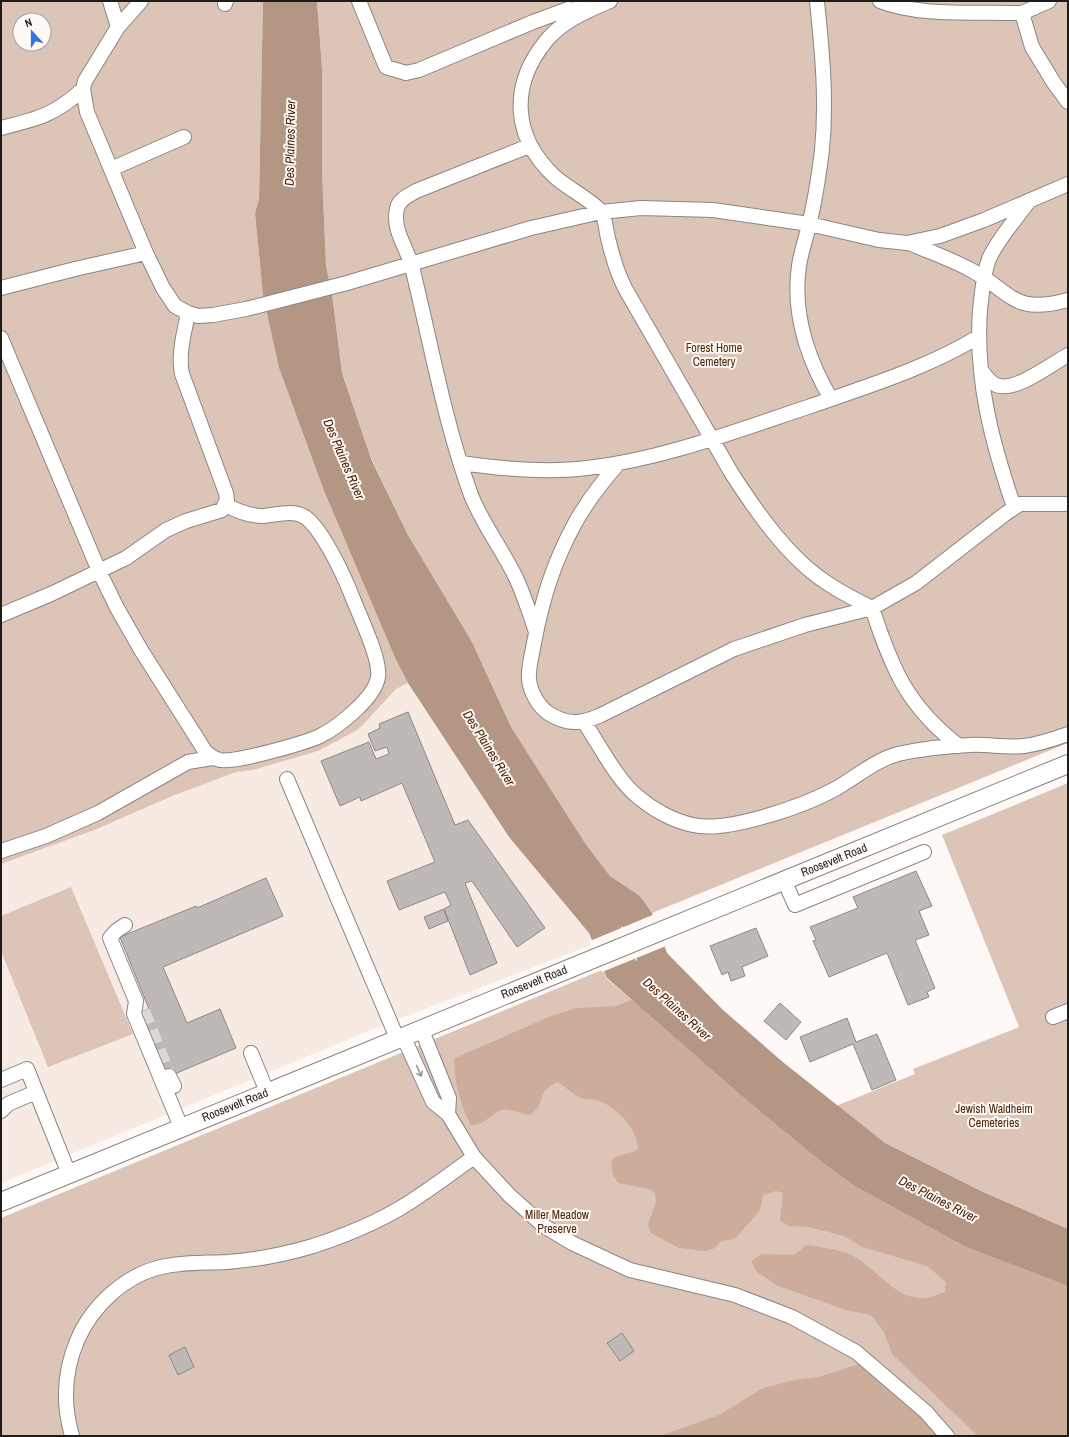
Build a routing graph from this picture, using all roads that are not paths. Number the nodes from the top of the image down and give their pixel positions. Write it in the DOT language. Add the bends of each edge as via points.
graph roads {
  1 [pos="110,1"];
  2 [pos="141,1"];
  3 [pos="359,1"];
  4 [pos="610,1"];
  5 [pos="817,1"];
  6 [pos="880,1"];
  7 [pos="1049,1"];
  8 [pos="583,6"];
  9 [pos="1022,13"];
  10 [pos="118,27"];
  11 [pos="83,89"];
  12 [pos="1068,102"];
  13 [pos="1,128"];
  14 [pos="184,137"];
  15 [pos="530,146"];
  16 [pos="111,169"];
  17 [pos="1068,184"];
  18 [pos="1030,201"];
  19 [pos="601,212"];
  20 [pos="809,224"];
  21 [pos="908,242"];
  22 [pos="146,253"];
  23 [pos="411,264"];
  24 [pos="984,278"];
  25 [pos="1,288"];
  26 [pos="1068,300"];
  27 [pos="188,314"];
  28 [pos="978,336"];
  29 [pos="1,338"];
  30 [pos="1068,355"];
  31 [pos="981,369"];
  32 [pos="832,399"];
  33 [pos="712,438"];
  34 [pos="461,462"];
  35 [pos="618,464"];
  36 [pos="1052,504"];
  37 [pos="1068,504"];
  38 [pos="226,505"];
  39 [pos="1014,507"];
  40 [pos="1068,513"];
  41 [pos="99,571"];
  42 [pos="872,608"];
  43 [pos="1,615"];
  44 [pos="536,632"];
  45 [pos="584,722"];
  46 [pos="1068,734"];
  47 [pos="959,746"];
  48 [pos="212,758"];
  49 [pos="1068,764"];
  50 [pos="287,779"];
  51 [pos="1,851"];
  52 [pos="924,852"];
  53 [pos="784,880"];
  54 [pos="125,925"];
  55 [pos="1068,1011"];
  56 [pos="1053,1017"];
  57 [pos="421,1028"];
  58 [pos="400,1037"];
  59 [pos="251,1054"];
  60 [pos="1,1080"];
  61 [pos="267,1092"];
  62 [pos="37,1096"];
  63 [pos="1,1111"];
  64 [pos="448,1114"];
  65 [pos="181,1127"];
  66 [pos="474,1157"];
  67 [pos="69,1174"];
  68 [pos="1,1202"];
  69 [pos="72,1436"];
  70 [pos="947,1436"];
  1 -- 10 [label="lane"];
  2 -- 10 [label="lane"];
  3 -- 8 [label="lane" via="386,67 406,73 419,70 533,22"];
  4 -- 8 [label="lane"];
  5 -- 20 [label="lane" via="825,112 822,151"];
  6 -- 9 [label="lane" via="923,10"];
  7 -- 9 [label="lane"];
  8 -- 15 [label="lane" via="546,40 524,81 520,94 520,108 524,133"];
  9 -- 12 [label="lane" via="1032,47"];
  10 -- 11 [label="lane" via="89,73"];
  11 -- 13 [label="lane" via="68,103 41,118"];
  11 -- 16 [label="lane" via="87,112"];
  14 -- 16 [label="lane"];
  15 -- 19 [label="lane" via="554,176"];
  15 -- 23 [label="lane" via="416,191 401,201 397,208 397,229"];
  16 -- 22 [label="lane"];
  17 -- 18 [label="lane"];
  18 -- 21 [label="lane" via="940,236"];
  18 -- 24 [label="lane" via="992,254"];
  19 -- 20 [label="lane" via="641,208 713,210"];
  19 -- 23 [label="lane" via="531,228"];
  19 -- 33 [label="lane" via="614,265 621,280"];
  20 -- 21 [label="lane" via="879,240"];
  20 -- 32 [label="lane" via="799,267 799,316 811,360"];
  21 -- 24 [label="lane"];
  22 -- 25 [label="lane"];
  22 -- 27 [label="lane" via="168,298"];
  23 -- 27 [label="lane" via="246,309 213,315"];
  23 -- 34 [label="lane" via="444,410"];
  24 -- 26 [label="lane" via="1013,300 1026,304 1039,306"];
  24 -- 28 [label="lane"];
  27 -- 38 [label="lane" via="181,351 182,374 226,493"];
  28 -- 31 [label="lane"];
  28 -- 32 [label="lane" via="947,354"];
  29 -- 41 [label="lane"];
  30 -- 31 [label="lane" via="1011,386 997,386 990,382"];
  31 -- 39 [label="lane" via="995,451"];
  32 -- 33 [label="lane"];
  33 -- 35 [label="lane"];
  33 -- 42 [label="lane" via="751,504 792,554 838,590"];
  34 -- 35 [label="lane" via="500,469 538,470"];
  34 -- 44 [label="lane" via="479,514 516,578"];
  35 -- 44 [label="lane" via="602,482 562,547 542,602"];
  36 -- 37 [label="lane"];
  36 -- 39 [label="lane" via="1029,503"];
  36 -- 40 [label="lane"];
  38 -- 41 [label="lane" via="217,512 166,530 126,558"];
  38 -- 48 [label="lane" via="238,511 262,516 297,513 314,526 344,578 377,660 378,677 374,688 361,704 341,723 320,736 231,761"];
  39 -- 42 [label="lane" via="916,583"];
  41 -- 43 [label="lane"];
  41 -- 48 [label="lane" via="141,650 205,752"];
  42 -- 45 [label="lane" via="805,625 734,649"];
  42 -- 47 [label="lane" via="888,656 908,694 932,723"];
  44 -- 45 [label="lane" via="529,679 536,699 545,711 557,719"];
  45 -- 47 [label="lane" via="626,785 637,796 674,819 706,826 746,820 813,799 896,755"];
  46 -- 47 [label="lane" via="1024,746"];
  48 -- 51 [label="lane" via="188,762 98,813 46,836"];
  49 -- 53 [label="main road, Roosevelt Road"];
  50 -- 58 [label="lane"];
  52 -- 53 [label="lane" via="795,905"];
  53 -- 57 [label="main road, Roosevelt Road"];
  54 -- 65 [label="lane" via="110,938 139,1006 134,1014"];
  55 -- 56 [label="lane"];
  57 -- 58 [label="main road, Roosevelt Road"];
  57 -- 64 [label="lane" via="448,1098"];
  58 -- 61 [label="main road, Roosevelt Road"];
  58 -- 64 [label="lane, one-way" via="433,1102"];
  59 -- 61 [label="lane"];
  60 -- 62 [label="lane" via="26,1069"];
  61 -- 65 [label="main road, Roosevelt Road"];
  62 -- 63 [label="lane" via="10,1110"];
  62 -- 67 [label="lane"];
  64 -- 66 [label="lane"];
  65 -- 67 [label="main road, Roosevelt Road"];
  66 -- 69 [label="lane" via="422,1195 336,1238 268,1256 227,1262 164,1266 126,1282 110,1294 96,1311 82,1329 73,1350 66,1392 66,1417"];
  66 -- 70 [label="lane" via="510,1196 544,1226 572,1243 630,1270 722,1291 765,1306 856,1352 926,1412"];
  67 -- 68 [label="main road, Roosevelt Road"];
}
